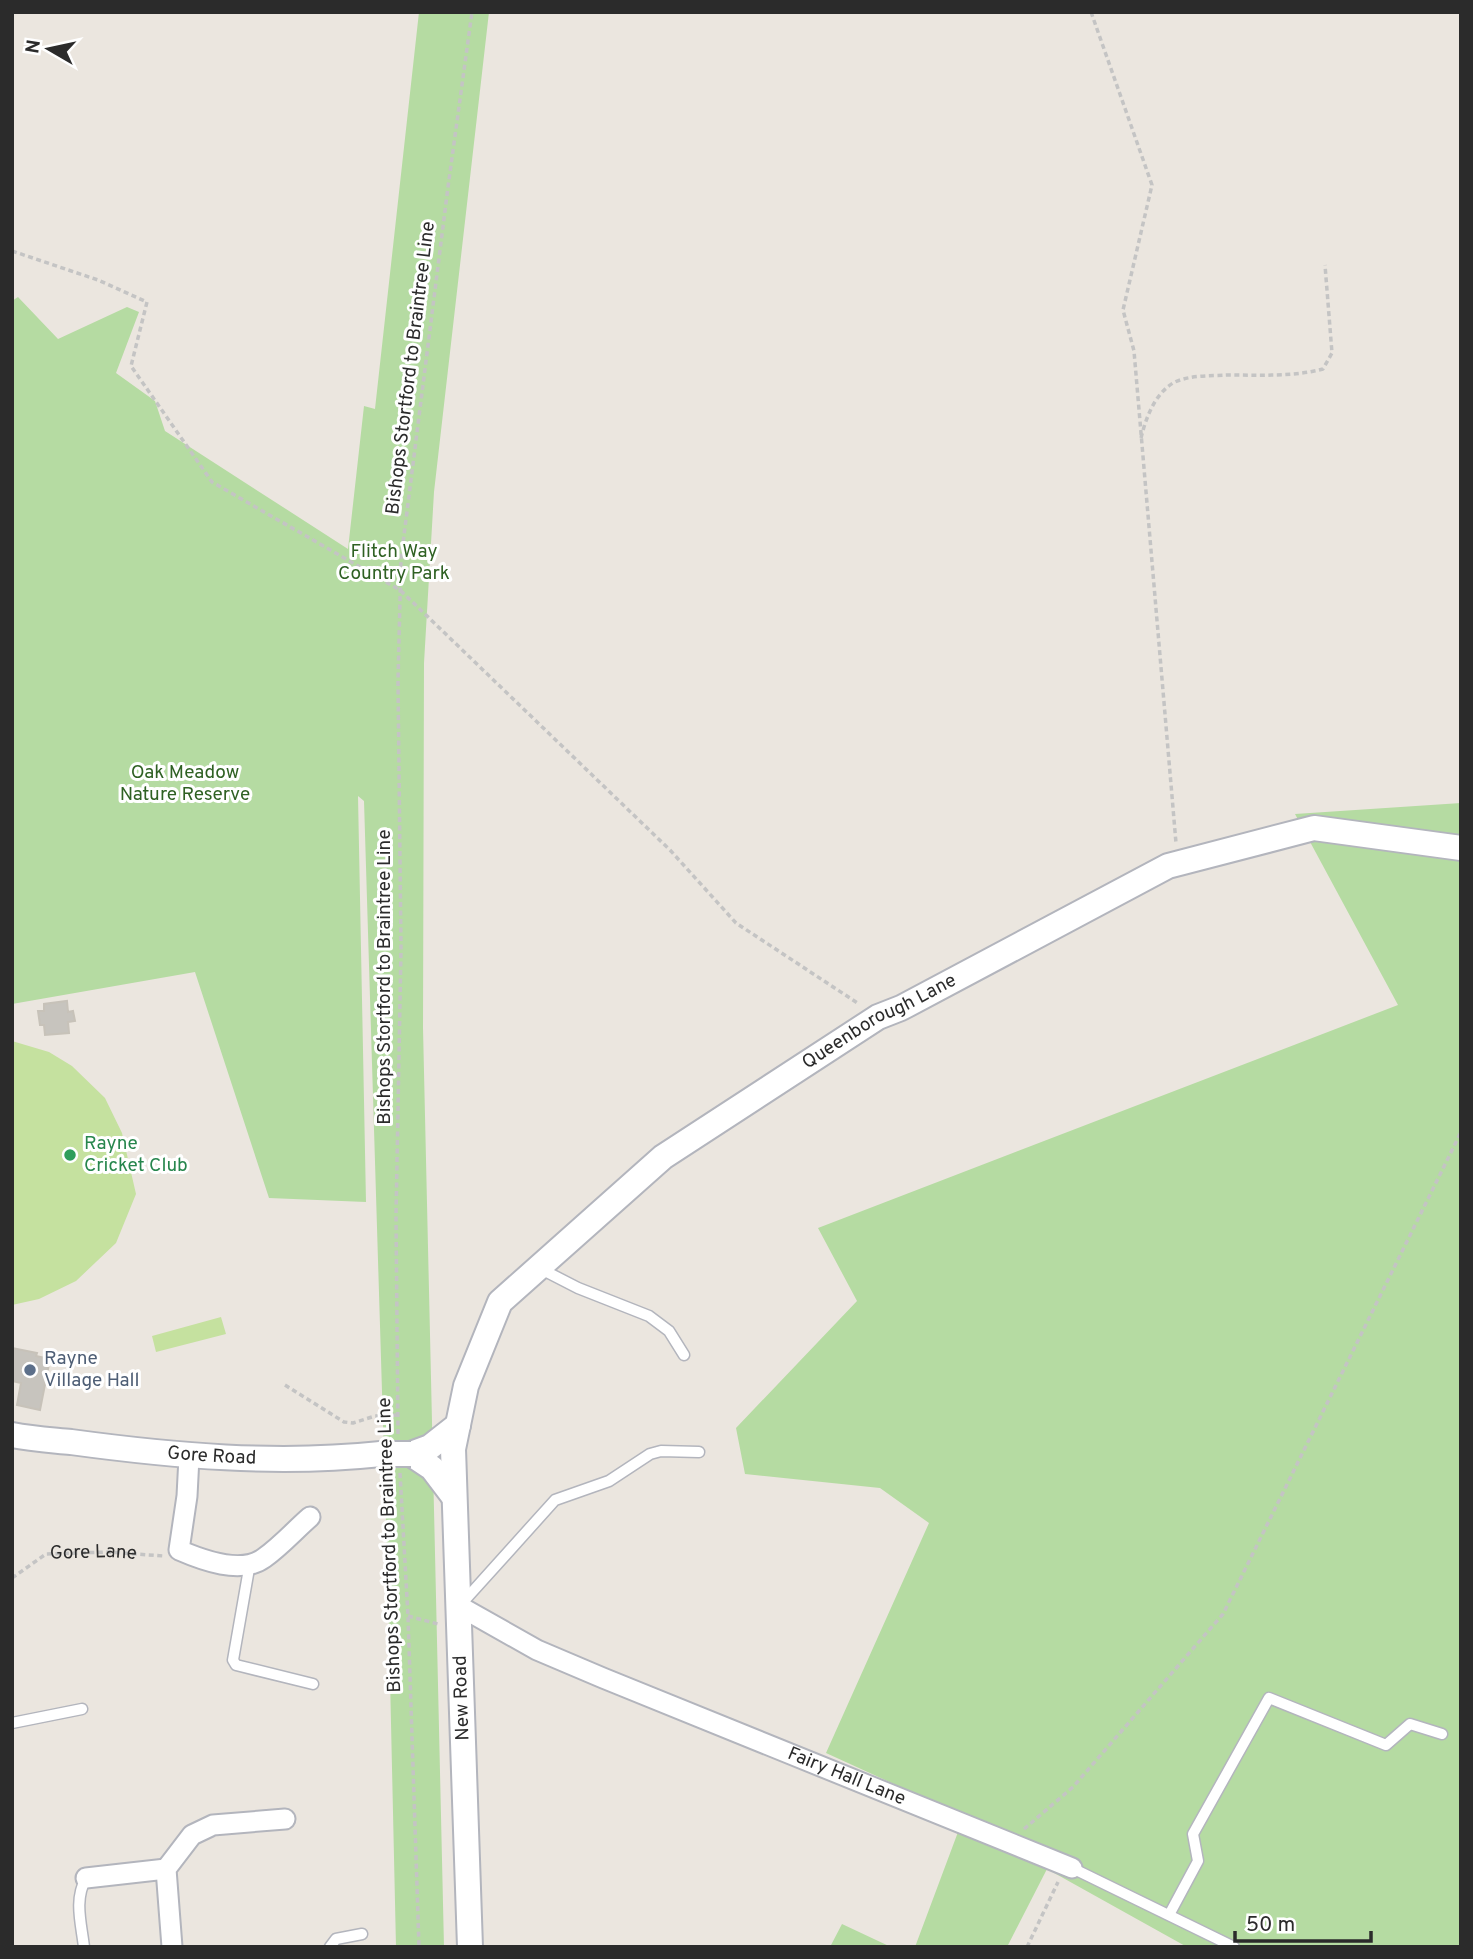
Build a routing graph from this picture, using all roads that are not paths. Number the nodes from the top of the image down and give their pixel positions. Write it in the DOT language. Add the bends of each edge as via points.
graph roads {
  1 [pos="1461,848"];
  2 [pos="537,1268"];
  3 [pos="684,1355"];
  4 [pos="458,1425"];
  5 [pos="12,1435"];
  6 [pos="453,1449"];
  7 [pos="699,1452"];
  8 [pos="398,1453"];
  9 [pos="189,1457"];
  10 [pos="454,1497"];
  11 [pos="310,1517"];
  12 [pos="250,1563"];
  13 [pos="460,1618"];
  14 [pos="313,1684"];
  15 [pos="82,1709"];
  16 [pos="12,1723"];
  17 [pos="1442,1734"];
  18 [pos="285,1819"];
  19 [pos="1068,1867"];
  20 [pos="166,1870"];
  21 [pos="86,1878"];
  22 [pos="1169,1915"];
  23 [pos="362,1934"];
  24 [pos="84,1947"];
  25 [pos="172,1947"];
  26 [pos="330,1947"];
  27 [pos="470,1947"];
  28 [pos="1234,1947"];
  1 -- 2 [label="street, Queenborough Lane" via="1314,828 1168,866 878,1017 663,1157"];
  2 -- 3 [label="lane" via="649,1316 670,1331"];
  2 -- 4 [label="street, Queenborough Lane" via="500,1303 466,1386"];
  4 -- 6 [label="street, Queenborough Lane"];
  4 -- 8 [label="street" via="430,1447"];
  5 -- 9 [label="street, Gore Road"];
  6 -- 10 [label="street, New Road"];
  7 -- 13 [label="lane" via="650,1454 609,1481 555,1500"];
  8 -- 9 [label="street, Gore Road" via="326,1460"];
  8 -- 10 [label="street" via="432,1468"];
  9 -- 12 [label="street" via="179,1550 204,1561"];
  10 -- 13 [label="street, New Road"];
  11 -- 12 [label="street" via="262,1560"];
  12 -- 14 [label="lane" via="233,1660 236,1665"];
  13 -- 19 [label="street, Fairy Hall Lane"];
  13 -- 27 [label="street, New Road"];
  15 -- 16 [label="lane"];
  17 -- 22 [label="lane" via="1410,1724 1386,1745 1269,1698 1193,1834 1198,1861"];
  18 -- 20 [label="street" via="213,1825 192,1835"];
  19 -- 22 [label="lane, Fairy Hall Lane"];
  20 -- 21 [label="street"];
  20 -- 25 [label="street"];
  21 -- 24 [label="lane" via="78,1904"];
  22 -- 28 [label="lane, Fairy Hall Lane"];
  23 -- 26 [label="lane" via="336,1939"];
}
